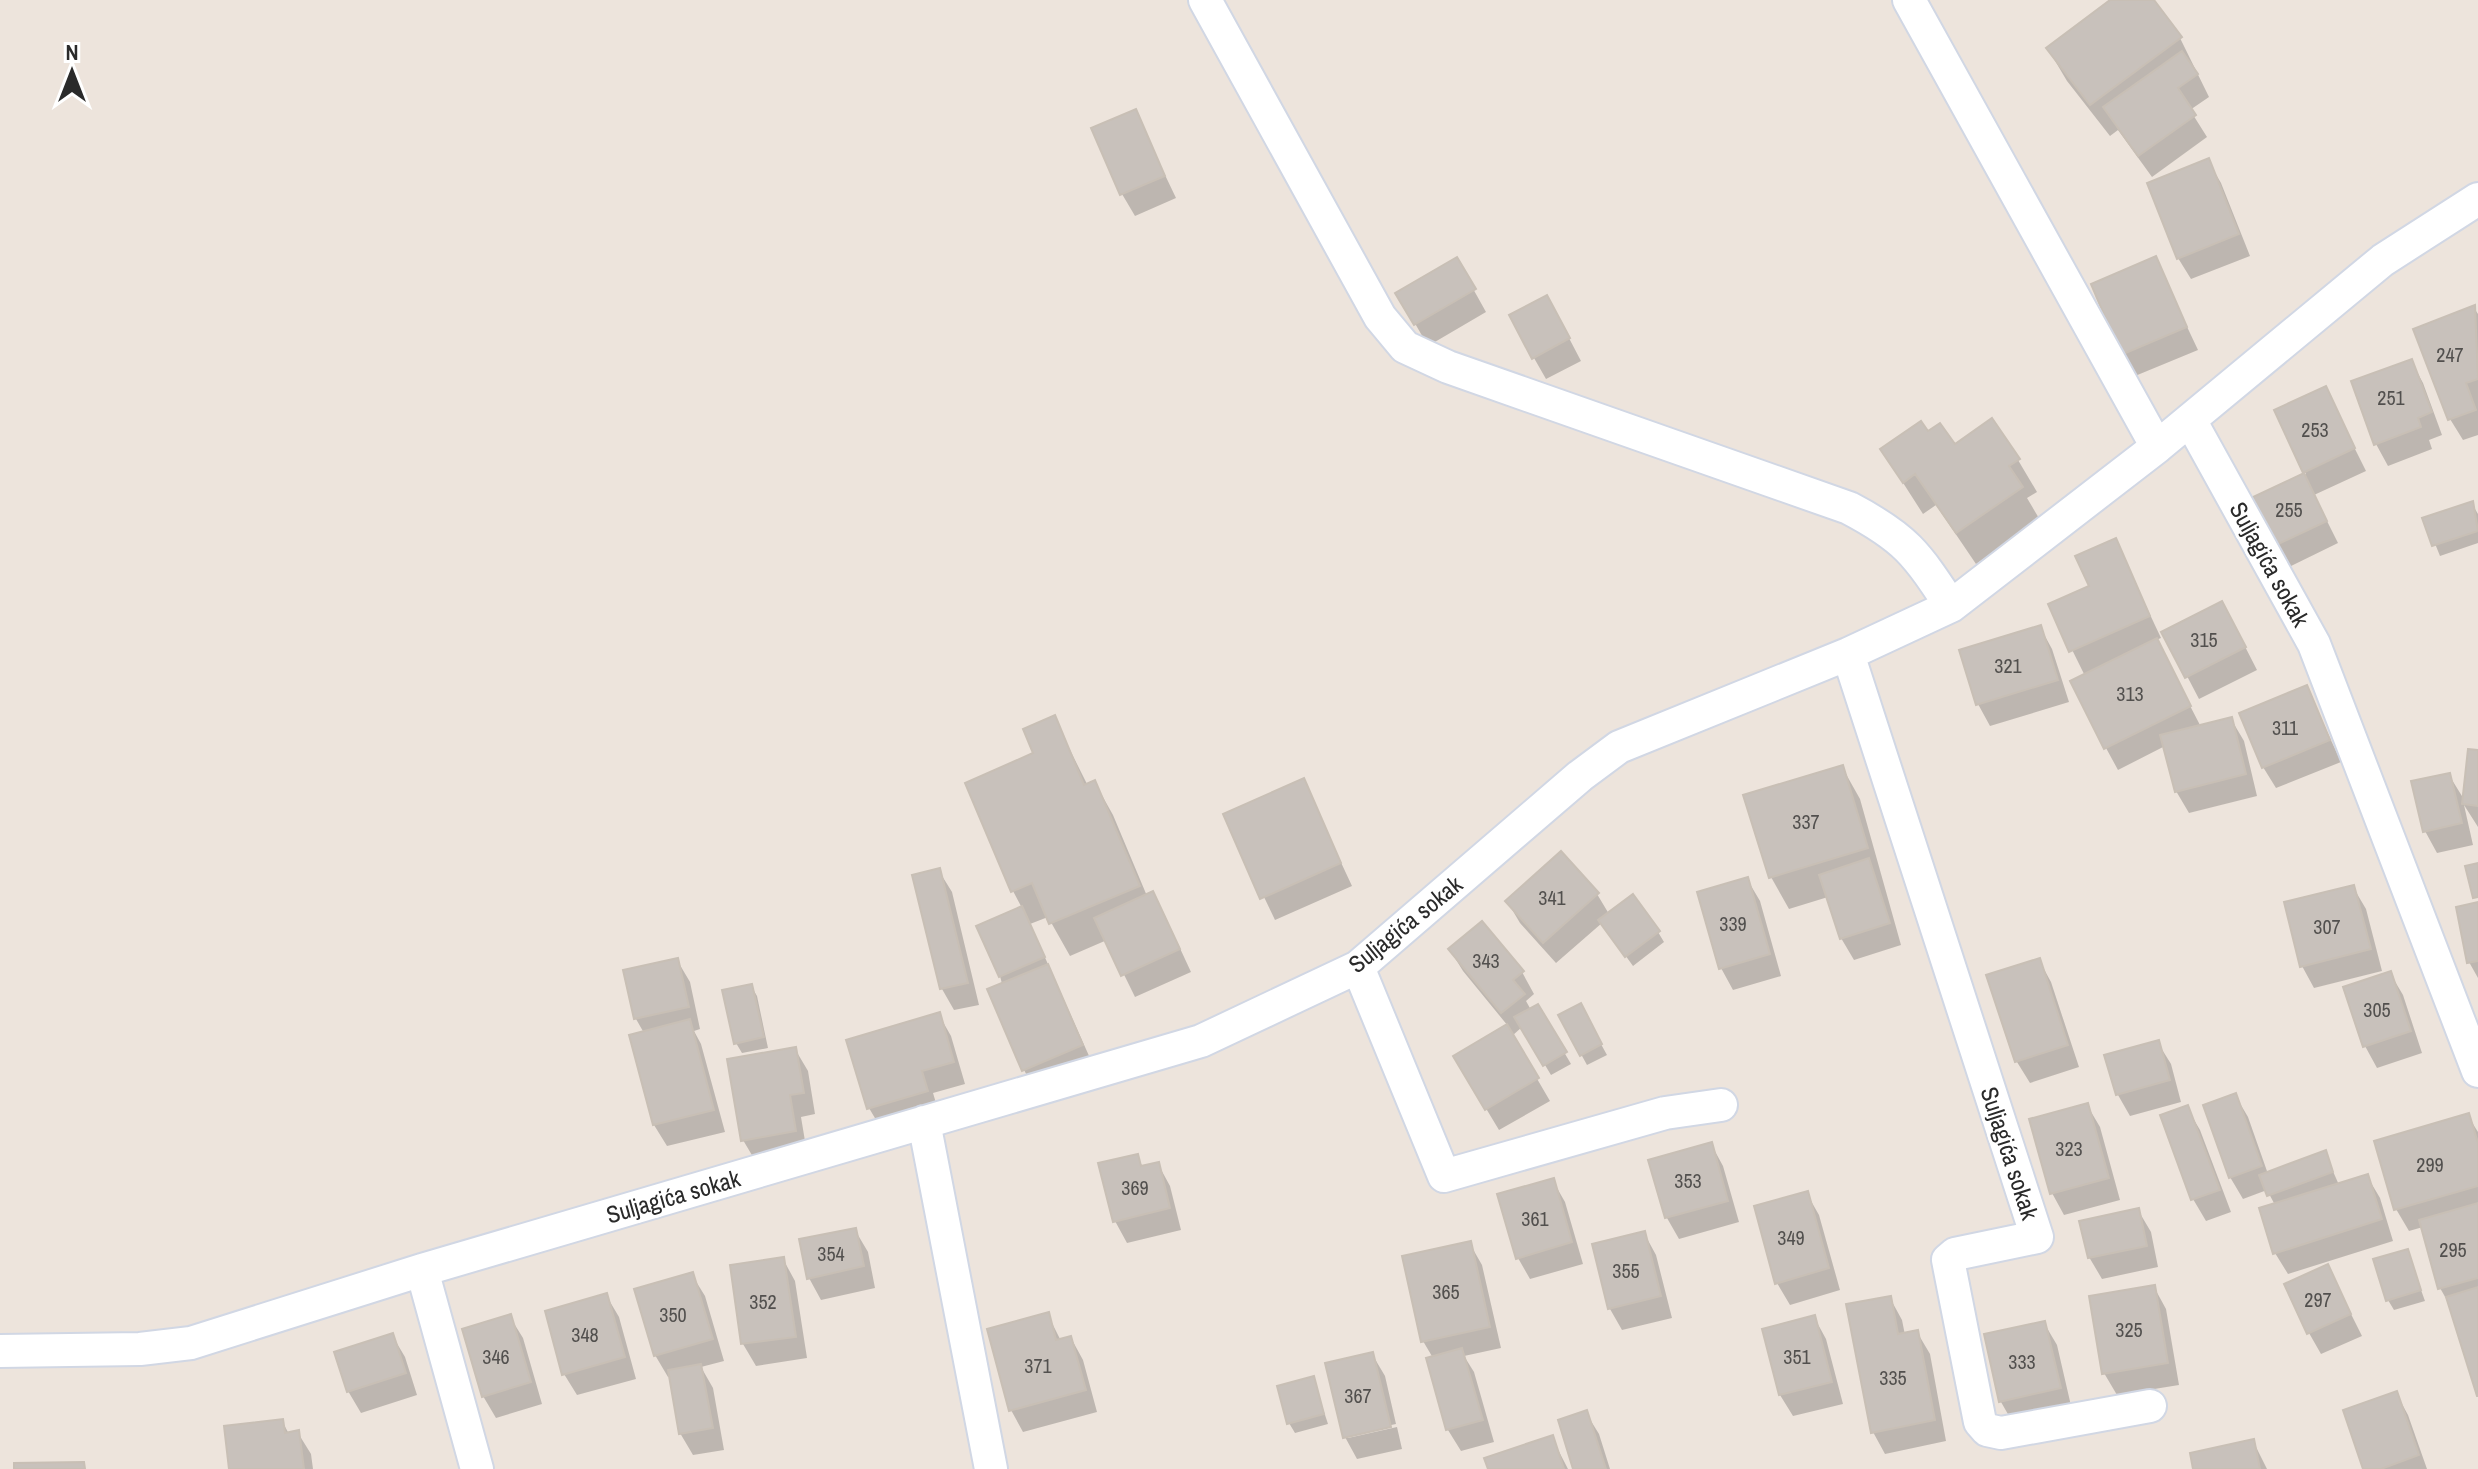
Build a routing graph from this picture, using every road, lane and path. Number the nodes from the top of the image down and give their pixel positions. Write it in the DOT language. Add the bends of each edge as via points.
graph roads {
  1 [pos="1205,0"];
  2 [pos="1909,0"];
  3 [pos="2478,199"];
  4 [pos="2190,420"];
  5 [pos="2157,447"];
  6 [pos="1951,606"];
  7 [pos="1848,654"];
  8 [pos="1358,967"];
  9 [pos="2478,1071"];
  10 [pos="1721,1105"];
  11 [pos="924,1122"];
  12 [pos="422,1270"];
  13 [pos="0,1351"];
  14 [pos="2150,1406"];
  15 [pos="477,1469"];
  16 [pos="991,1469"];
  1 -- 6 [label="street" via="1380,317 1405,347 1448,367 1849,508 1915,552"];
  2 -- 5 [label="street"];
  3 -- 4 [label="street, Suljagića sokak" via="2383,260"];
  4 -- 5 [label="street, Suljagića sokak"];
  4 -- 9 [label="street, Suljagića sokak" via="2314,644"];
  5 -- 6 [label="street, Suljagića sokak"];
  6 -- 7 [label="street, Suljagića sokak"];
  7 -- 8 [label="street, Suljagića sokak" via="1619,747"];
  7 -- 14 [label="street, Suljagića sokak" via="2037,1237 1955,1254 1948,1260 1980,1422 2001,1433"];
  8 -- 10 [label="street" via="1444,1176 1665,1113"];
  8 -- 11 [label="street, Suljagića sokak" via="1201,1041"];
  11 -- 12 [label="street, Suljagića sokak"];
  11 -- 16 [label="street"];
  12 -- 13 [label="street, Suljagića sokak" via="191,1343"];
  12 -- 15 [label="street"];
}
